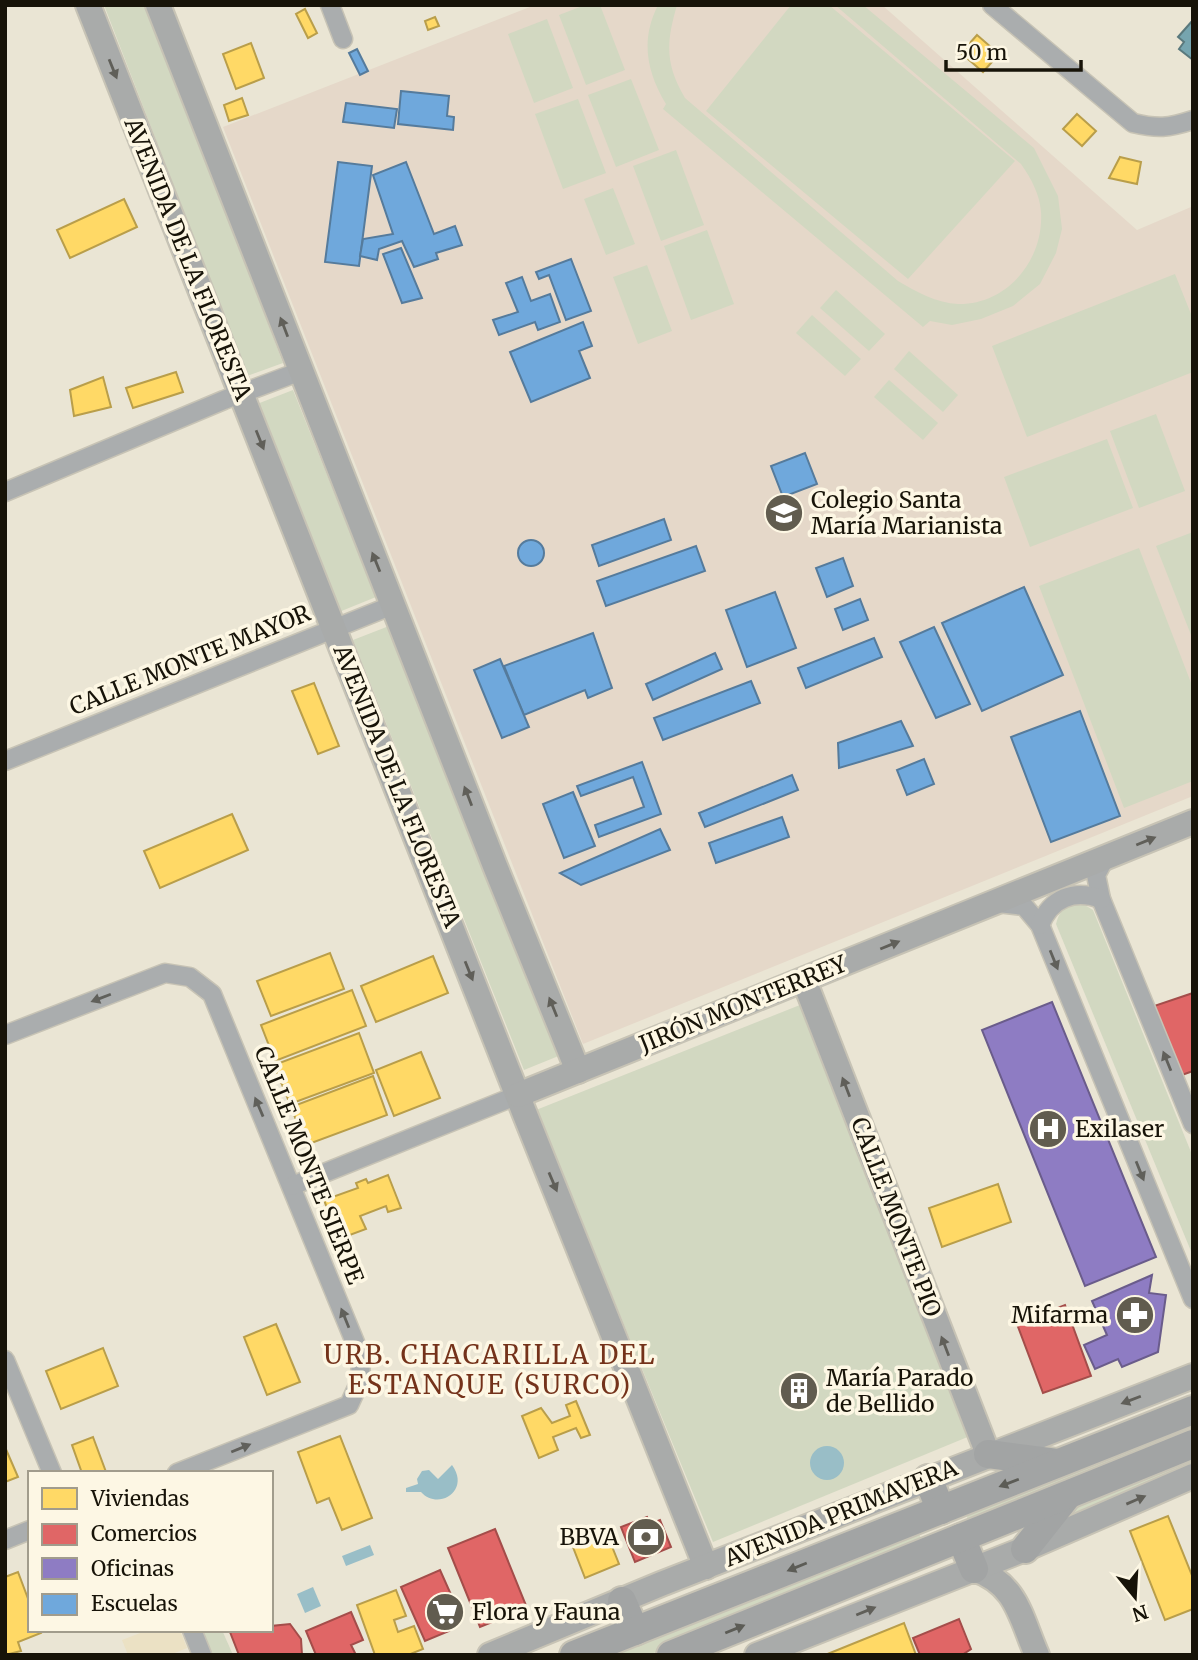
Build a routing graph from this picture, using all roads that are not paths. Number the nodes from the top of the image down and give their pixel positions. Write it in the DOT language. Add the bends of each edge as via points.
graph roads {
  1 [pos="88,5"];
  2 [pos="158,5"];
  3 [pos="330,5"];
  4 [pos="992,5"];
  5 [pos="343,39"];
  6 [pos="1193,120"];
  7 [pos="301,371"];
  8 [pos="242,394"];
  9 [pos="6,490"];
  10 [pos="393,605"];
  11 [pos="334,629"];
  12 [pos="5,761"];
  13 [pos="1193,822"];
  14 [pos="1105,858"];
  15 [pos="1101,899"];
  16 [pos="994,902"];
  17 [pos="1040,925"];
  18 [pos="804,980"];
  19 [pos="5,1035"];
  20 [pos="578,1071"];
  21 [pos="1185,1082"];
  22 [pos="518,1095"];
  23 [pos="1193,1124"];
  24 [pos="292,1186"];
  25 [pos="1193,1300"];
  26 [pos="5,1360"];
  27 [pos="1193,1376"];
  28 [pos="1193,1410"];
  29 [pos="1193,1444"];
  30 [pos="988,1454"];
  31 [pos="1059,1463"];
  32 [pos="51,1471"];
  33 [pos="182,1471"];
  34 [pos="1193,1476"];
  35 [pos="928,1479"];
  36 [pos="1068,1494"];
  37 [pos="941,1510"];
  38 [pos="28,1531"];
  39 [pos="961,1538"];
  40 [pos="5,1540"];
  41 [pos="1025,1549"];
  42 [pos="706,1567"];
  43 [pos="974,1569"];
  44 [pos="1011,1592"];
  45 [pos="622,1601"];
  46 [pos="635,1631"];
  47 [pos="193,1632"];
  48 [pos="202,1655"];
  49 [pos="490,1655"];
  50 [pos="574,1655"];
  51 [pos="671,1655"];
  52 [pos="757,1655"];
  53 [pos="1037,1655"];
  1 -- 8 [label="street, AVENIDA DE LA FLORESTA, one-way"];
  7 -- 2 [label="street, one-way"];
  3 -- 5 [label="street"];
  4 -- 6 [label="street" via="1133,122 1154,128"];
  7 -- 8 [label="street"];
  10 -- 7 [label="street, one-way"];
  8 -- 9 [label="street"];
  8 -- 11 [label="street, AVENIDA DE LA FLORESTA, one-way"];
  10 -- 11 [label="street, CALLE MONTE MAYOR"];
  20 -- 10 [label="street, one-way"];
  11 -- 12 [label="street, CALLE MONTE MAYOR"];
  11 -- 22 [label="street, AVENIDA DE LA FLORESTA, one-way"];
  14 -- 13 [label="street, JIRÓN MONTERREY, one-way"];
  14 -- 15 [label="street" via="1096,875"];
  14 -- 16 [label="street, JIRÓN MONTERREY"];
  15 -- 17 [label="street" via="1064,897 1045,913"];
  21 -- 15 [label="street, one-way"];
  16 -- 17 [label="street" via="1024,906"];
  18 -- 16 [label="street, JIRÓN MONTERREY, one-way"];
  17 -- 25 [label="street, one-way"];
  18 -- 20 [label="street, JIRÓN MONTERREY"];
  30 -- 18 [label="street, CALLE MONTE PIO, one-way"];
  24 -- 19 [label="street, CALLE MONTE SIERPE, one-way" via="212,994 190,977 165,973"];
  20 -- 22 [label="street, JIRÓN MONTERREY"];
  21 -- 23 [label="street"];
  22 -- 24 [label="street, JIRÓN MONTERREY"];
  22 -- 42 [label="street, AVENIDA DE LA FLORESTA, one-way"];
  33 -- 24 [label="street, CALLE MONTE SIERPE, one-way" via="349,1405 360,1381 361,1357"];
  26 -- 32 [label="street"];
  27 -- 30 [label="street, AVENIDA PRIMAVERA, one-way"];
  28 -- 31 [label="main road, AVENIDA PRIMAVERA"];
  29 -- 36 [label="main road"];
  30 -- 31 [label="main road"];
  30 -- 35 [label="street, AVENIDA PRIMAVERA"];
  31 -- 37 [label="main road, AVENIDA PRIMAVERA, one-way"];
  41 -- 34 [label="street, one-way"];
  35 -- 37 [label="main road"];
  35 -- 42 [label="street, AVENIDA PRIMAVERA"];
  36 -- 39 [label="main road"];
  36 -- 41 [label="main road"];
  37 -- 46 [label="main road, AVENIDA PRIMAVERA, one-way"];
  38 -- 40 [label="street"];
  39 -- 43 [label="main road"];
  51 -- 39 [label="main road, one-way"];
  41 -- 43 [label="street"];
  41 -- 44 [label="street" via="1014,1569"];
  42 -- 45 [label="street, AVENIDA PRIMAVERA"];
  43 -- 44 [label="street" via="994,1577"];
  52 -- 43 [label="street, one-way"];
  44 -- 53 [label="street"];
  45 -- 46 [label="main road"];
  45 -- 49 [label="street, AVENIDA PRIMAVERA"];
  46 -- 50 [label="main road, AVENIDA PRIMAVERA"];
  47 -- 48 [label="street"];
}
